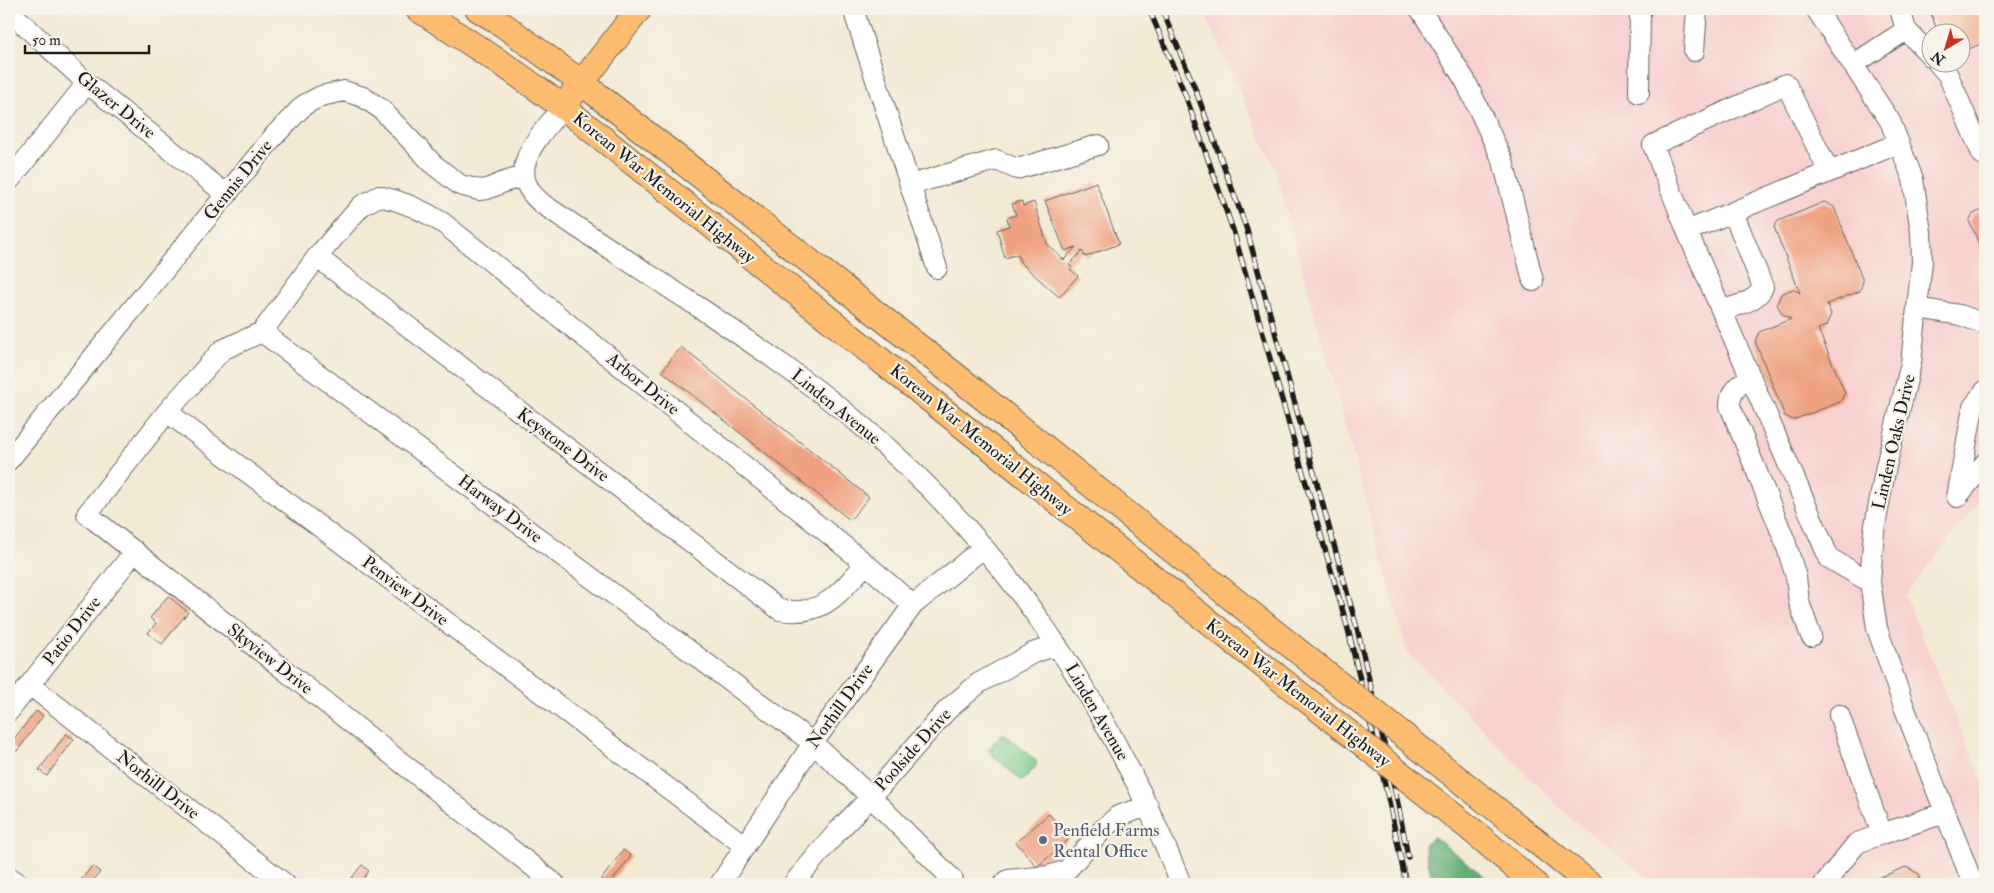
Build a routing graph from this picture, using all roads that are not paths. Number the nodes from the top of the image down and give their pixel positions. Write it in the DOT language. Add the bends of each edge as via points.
graph roads {
  1 [pos="418,9"];
  2 [pos="478,9"];
  3 [pos="639,9"];
  4 [pos="853,9"];
  5 [pos="1420,9"];
  6 [pos="1640,9"];
  7 [pos="1697,9"];
  8 [pos="1816,9"];
  9 [pos="1900,9"];
  10 [pos="9,10"];
  11 [pos="1906,30"];
  12 [pos="1922,46"];
  13 [pos="1694,51"];
  14 [pos="1854,64"];
  15 [pos="1946,72"];
  16 [pos="87,83"];
  17 [pos="582,83"];
  18 [pos="1639,93"];
  19 [pos="563,107"];
  20 [pos="1899,143"];
  21 [pos="1098,145"];
  22 [pos="1985,153"];
  23 [pos="1829,172"];
  24 [pos="524,176"];
  25 [pos="9,181"];
  26 [pos="910,185"];
  27 [pos="227,195"];
  28 [pos="1733,212"];
  29 [pos="1687,231"];
  30 [pos="317,257"];
  31 [pos="937,268"];
  32 [pos="1533,281"];
  33 [pos="1917,308"];
  34 [pos="1722,311"];
  35 [pos="1985,324"];
  36 [pos="262,332"];
  37 [pos="1750,377"];
  38 [pos="1985,391"];
  39 [pos="167,412"];
  40 [pos="9,460"];
  41 [pos="1985,463"];
  42 [pos="1810,514"];
  43 [pos="1778,525"];
  44 [pos="983,548"];
  45 [pos="135,551"];
  46 [pos="866,564"];
  47 [pos="1870,582"];
  48 [pos="913,605"];
  49 [pos="1811,636"];
  50 [pos="1057,645"];
  51 [pos="30,686"];
  52 [pos="9,711"];
  53 [pos="1839,715"];
  54 [pos="813,743"];
  55 [pos="871,796"];
  56 [pos="1148,806"];
  57 [pos="1944,812"];
  58 [pos="1882,834"];
  59 [pos="744,846"];
  60 [pos="9,877"];
  61 [pos="19,884"];
  62 [pos="286,884"];
  63 [pos="555,884"];
  64 [pos="720,884"];
  65 [pos="793,884"];
  66 [pos="949,884"];
  67 [pos="1004,884"];
  68 [pos="1180,884"];
  69 [pos="1535,884"];
  70 [pos="1590,884"];
  71 [pos="1824,884"];
  72 [pos="1973,884"];
  1 -- 19 [label="main road, Korean War Memorial Highway"];
  2 -- 17 [label="main road, Korean War Memorial Highway"];
  3 -- 17 [label="main road"];
  4 -- 26 [label="street"];
  5 -- 32 [label="street" via="1465,80 1503,161"];
  6 -- 18 [label="street"];
  7 -- 13 [label="street"];
  8 -- 14 [label="street, Linden Oaks Drive"];
  9 -- 11 [label="street"];
  10 -- 16 [label="street, Glazer Drive"];
  11 -- 12 [label="street"];
  11 -- 14 [label="street"];
  14 -- 20 [label="street, Linden Oaks Drive" via="1890,120"];
  15 -- 22 [label="street" via="1982,154"];
  16 -- 25 [label="street"];
  16 -- 27 [label="street, Glazer Drive"];
  17 -- 19 [label="main road"];
  17 -- 70 [label="main road, Korean War Memorial Highway, bridge" via="965,383"];
  19 -- 24 [label="street" via="529,153"];
  19 -- 69 [label="main road, Korean War Memorial Highway, bridge"];
  20 -- 23 [label="street"];
  20 -- 33 [label="street, Linden Oaks Drive" via="1913,179 1921,232 1922,262"];
  21 -- 26 [label="street" via="1017,170 996,160"];
  23 -- 28 [label="street"];
  23 -- 29 [label="street" via="1786,84 1652,145"];
  24 -- 27 [label="street, Gennis Drive" via="487,190 460,185 434,165 381,109 363,97 344,91 321,96 304,105 274,136"];
  24 -- 44 [label="street, Linden Avenue" via="530,192 544,205 766,353 863,426 932,491"];
  26 -- 31 [label="street"];
  27 -- 40 [label="street, Gennis Drive"];
  28 -- 29 [label="street"];
  28 -- 34 [label="street" via="1763,286 1756,298"];
  29 -- 34 [label="street"];
  30 -- 36 [label="street"];
  30 -- 46 [label="street, Keystone Drive" via="780,610 798,613 830,601"];
  30 -- 46 [label="street, Arbor Drive" via="361,206 379,196 417,208 443,223"];
  33 -- 35 [label="street" via="1960,315"];
  33 -- 47 [label="street, Linden Oaks Drive" via="1912,364 1886,466 1874,531"];
  34 -- 37 [label="street"];
  36 -- 39 [label="street" via="222,350"];
  36 -- 54 [label="street, Harway Drive"];
  37 -- 42 [label="street"];
  37 -- 43 [label="street" via="1730,395 1730,406"];
  38 -- 41 [label="street" via="1973,407 1957,497"];
  39 -- 45 [label="street, Skyview Drive" via="87,514"];
  39 -- 59 [label="street, Penview Drive"];
  42 -- 43 [label="street"];
  42 -- 47 [label="street" via="1829,558"];
  43 -- 49 [label="street"];
  44 -- 48 [label="street, Norhill Drive"];
  44 -- 50 [label="street, Linden Avenue"];
  45 -- 51 [label="street, Patio Drive"];
  45 -- 63 [label="street, Skyview Drive"];
  46 -- 48 [label="street, Arbor Drive"];
  47 -- 57 [label="street, Linden Oaks Drive" via="1877,628"];
  48 -- 54 [label="street, Norhill Drive"];
  50 -- 55 [label="street, Poolside Drive" via="1033,652 979,683 947,710"];
  50 -- 56 [label="street, Linden Avenue" via="1104,721"];
  51 -- 52 [label="street, Patio Drive"];
  51 -- 62 [label="street, Norhill Drive"];
  53 -- 58 [label="street"];
  54 -- 55 [label="street, Harway Drive"];
  54 -- 59 [label="street, Norhill Drive"];
  55 -- 65 [label="street, Poolside Drive"];
  55 -- 66 [label="street, Harway Drive" via="953,880"];
  56 -- 67 [label="street" via="1118,816 1068,870 1048,876 1008,880"];
  56 -- 68 [label="street, Linden Avenue"];
  57 -- 58 [label="street"];
  57 -- 72 [label="street, Linden Oaks Drive"];
  58 -- 71 [label="street" via="1857,843"];
  59 -- 64 [label="street, Norhill Drive"];
  60 -- 61 [label="street"];
}
